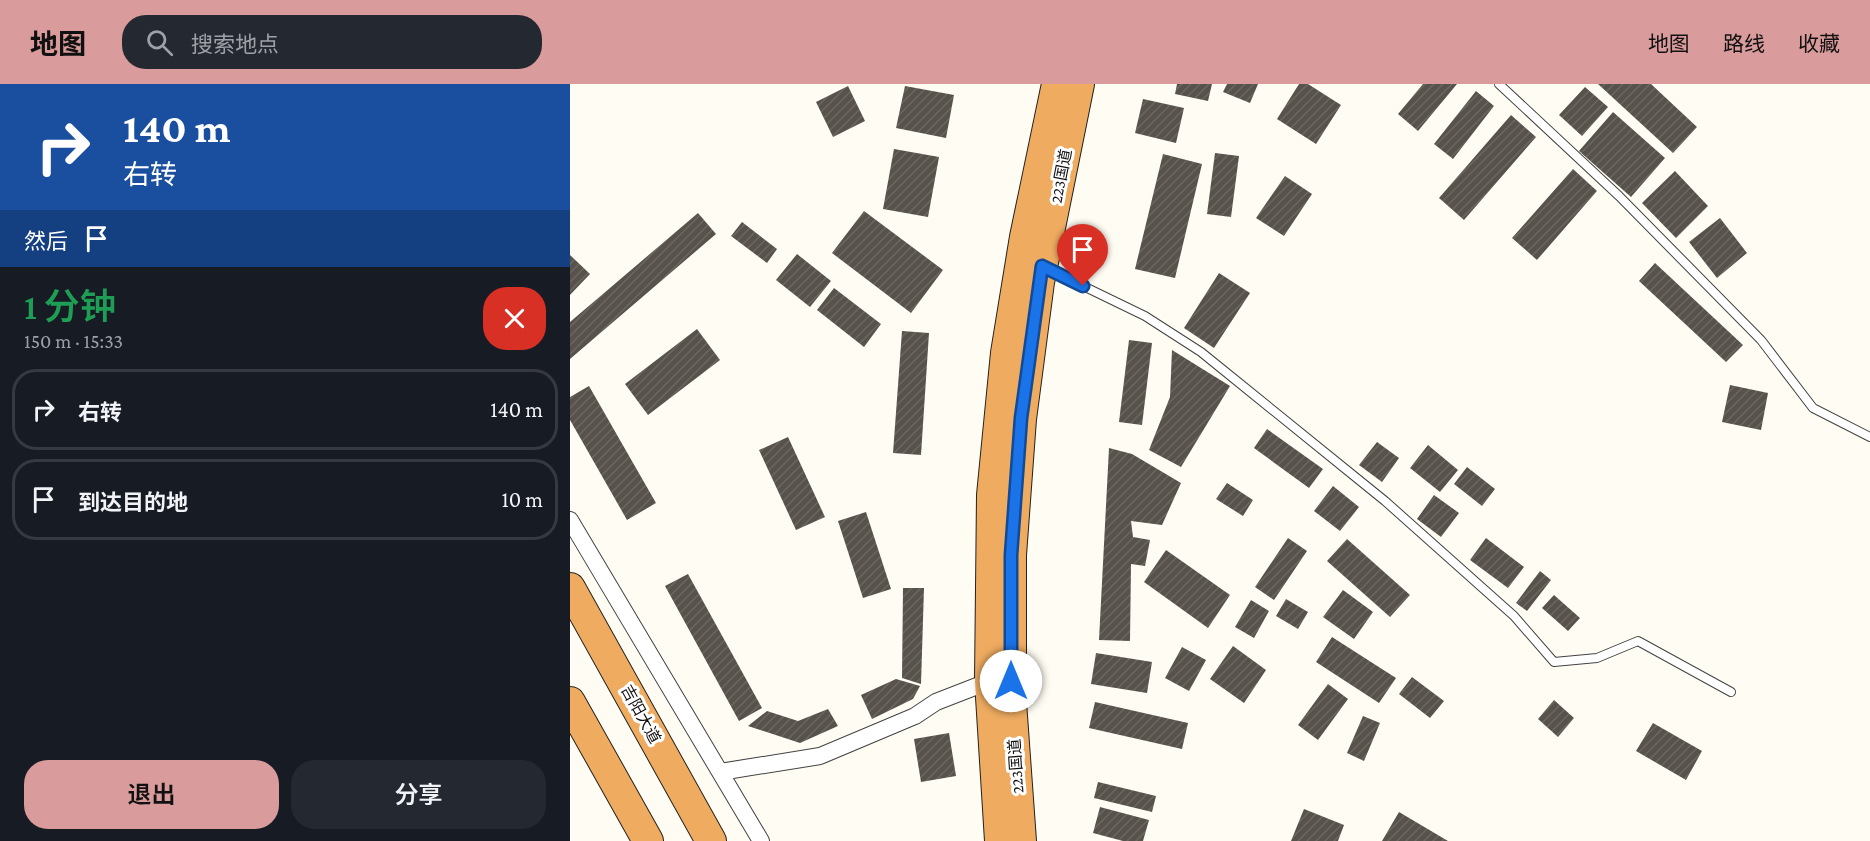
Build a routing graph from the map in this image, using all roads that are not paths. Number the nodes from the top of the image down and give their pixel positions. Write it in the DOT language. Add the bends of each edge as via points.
graph roads {
  1 [pos="1057,84"];
  2 [pos="1079,84"];
  3 [pos="1499,84"];
  4 [pos="1042,266"];
  5 [pos="1870,436"];
  6 [pos="570,520"];
  7 [pos="570,588"];
  8 [pos="990,681"];
  9 [pos="1731,692"];
  10 [pos="570,702"];
  11 [pos="720,772"];
  12 [pos="648,841"];
  13 [pos="711,841"];
  14 [pos="761,841"];
  15 [pos="1000,841"];
  16 [pos="1021,841"];
  1 -- 8 [label="highway, 223国道" via="1006,353 992,495"];
  2 -- 4 [label="highway, 223国道"];
  3 -- 5 [label="lane" via="1619,195 1761,340 1813,408"];
  4 -- 9 [label="lane" via="1145,316 1201,352 1394,508 1514,616 1554,662 1597,658 1638,640"];
  4 -- 16 [label="highway, 223国道" via="1021,418 1011,555 1011,702"];
  6 -- 11 [label="street"];
  7 -- 13 [label="highway, 吉阳大道"];
  8 -- 11 [label="street" via="820,756"];
  8 -- 15 [label="highway, 223国道"];
  10 -- 12 [label="highway"];
  11 -- 14 [label="street"];
}
